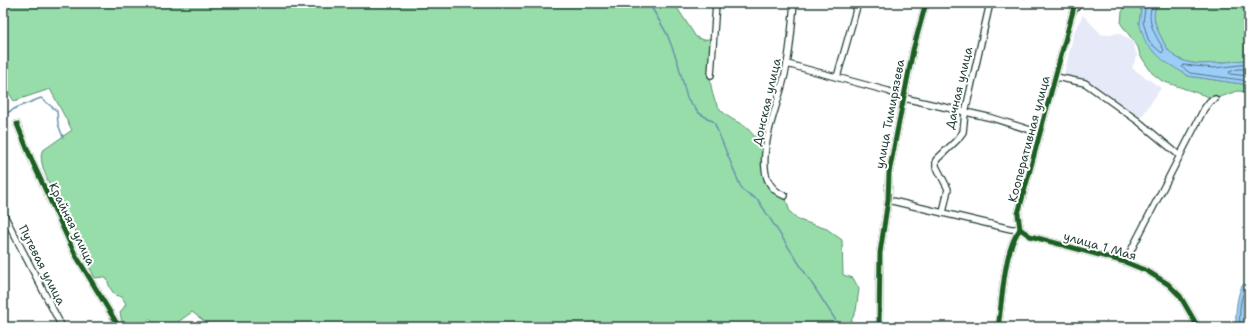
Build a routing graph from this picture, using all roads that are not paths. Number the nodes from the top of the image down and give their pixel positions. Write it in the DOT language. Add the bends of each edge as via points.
graph roads {
  1 [pos="716,3"];
  2 [pos="794,3"];
  3 [pos="858,3"];
  4 [pos="926,3"];
  5 [pos="990,3"];
  6 [pos="1074,3"];
  7 [pos="1080,3"];
  8 [pos="1073,11"];
  9 [pos="787,64"];
  10 [pos="711,74"];
  11 [pos="837,77"];
  12 [pos="1056,77"];
  13 [pos="904,98"];
  14 [pos="1216,99"];
  15 [pos="965,112"];
  16 [pos="17,124"];
  17 [pos="1040,133"];
  18 [pos="1180,156"];
  19 [pos="785,196"];
  20 [pos="888,200"];
  21 [pos="3,213"];
  22 [pos="942,213"];
  23 [pos="1020,229"];
  24 [pos="1125,262"];
  25 [pos="62,327"];
  26 [pos="119,327"];
  27 [pos="879,327"];
  28 [pos="998,327"];
  29 [pos="1198,327"];
  1 -- 10 [label="street"];
  2 -- 9 [label="street, Донская улица"];
  3 -- 11 [label="street"];
  4 -- 13 [label="street, улица Тимирязева" via="912,50"];
  5 -- 15 [label="street, Дачная улица"];
  6 -- 8 [label="street, Кооперативная улица"];
  7 -- 8 [label="street"];
  8 -- 12 [label="street, Кооперативная улица"];
  9 -- 11 [label="street, улица Тимирязева"];
  9 -- 19 [label="street, Донская улица" via="767,142 765,168 768,183 777,193"];
  11 -- 13 [label="street, улица Тимирязева"];
  12 -- 17 [label="street, Кооперативная улица"];
  12 -- 18 [label="street" via="1086,83"];
  13 -- 15 [label="street"];
  13 -- 20 [label="street, улица Тимирязева" via="889,173"];
  14 -- 18 [label="street, улица 1 Мая" via="1210,101 1204,109"];
  15 -- 17 [label="street"];
  15 -- 22 [label="street, Дачная улица" via="963,132 936,160 936,166 948,188"];
  16 -- 26 [label="street, Крайняя улица" via="74,254"];
  17 -- 23 [label="street, Кооперативная улица" via="1018,214"];
  18 -- 24 [label="street, улица 1 Мая"];
  20 -- 22 [label="street"];
  20 -- 27 [label="street, улица Тимирязева" via="880,253"];
  21 -- 25 [label="street, Путевая улица"];
  22 -- 23 [label="street"];
  23 -- 24 [label="street, улица 1 Мая" via="1030,236"];
  23 -- 28 [label="street" via="1014,236 1008,253"];
  24 -- 29 [label="street, улица 1 Мая" via="1147,271 1168,284 1180,296"];
}
